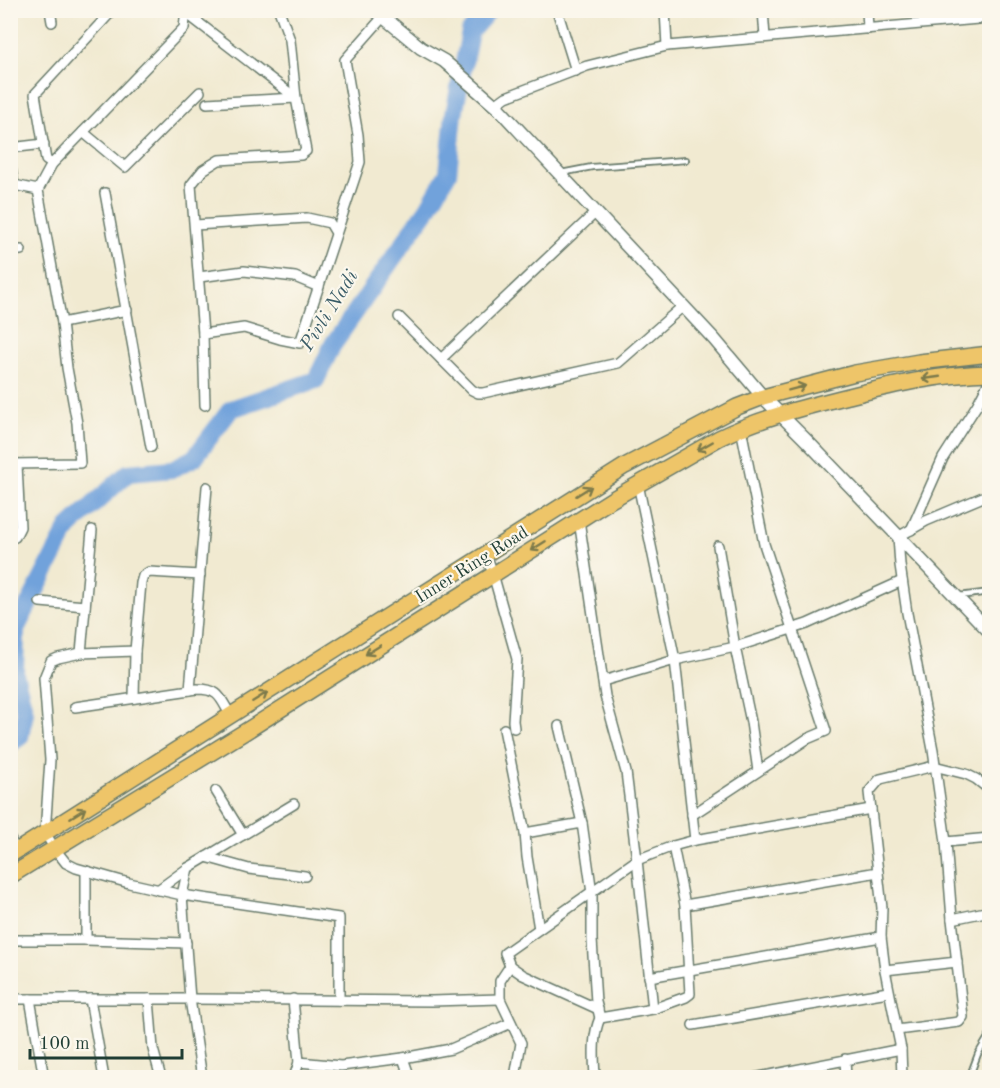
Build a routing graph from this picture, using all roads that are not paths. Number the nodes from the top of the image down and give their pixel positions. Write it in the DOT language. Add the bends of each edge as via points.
graph roads {
  1 [pos="50,10"];
  2 [pos="113,10"];
  3 [pos="279,10"];
  4 [pos="556,10"];
  5 [pos="665,10"];
  6 [pos="763,10"];
  7 [pos="867,10"];
  8 [pos="186,12"];
  9 [pos="379,14"];
  10 [pos="990,18"];
  11 [pos="52,22"];
  12 [pos="196,22"];
  13 [pos="184,28"];
  14 [pos="868,28"];
  15 [pos="765,37"];
  16 [pos="668,46"];
  17 [pos="576,71"];
  18 [pos="200,92"];
  19 [pos="296,98"];
  20 [pos="207,103"];
  21 [pos="495,105"];
  22 [pos="83,132"];
  23 [pos="44,144"];
  24 [pos="10,148"];
  25 [pos="686,160"];
  26 [pos="10,163"];
  27 [pos="52,164"];
  28 [pos="559,173"];
  29 [pos="12,185"];
  30 [pos="38,190"];
  31 [pos="105,193"];
  32 [pos="595,213"];
  33 [pos="195,225"];
  34 [pos="335,227"];
  35 [pos="199,277"];
  36 [pos="319,287"];
  37 [pos="683,306"];
  38 [pos="127,310"];
  39 [pos="399,317"];
  40 [pos="62,323"];
  41 [pos="203,334"];
  42 [pos="990,354"];
  43 [pos="441,359"];
  44 [pos="990,374"];
  45 [pos="990,380"];
  46 [pos="763,397"];
  47 [pos="205,405"];
  48 [pos="780,414"];
  49 [pos="741,428"];
  50 [pos="151,447"];
  51 [pos="14,464"];
  52 [pos="638,484"];
  53 [pos="207,487"];
  54 [pos="990,494"];
  55 [pos="579,520"];
  56 [pos="92,530"];
  57 [pos="911,530"];
  58 [pos="898,537"];
  59 [pos="10,539"];
  60 [pos="718,546"];
  61 [pos="486,554"];
  62 [pos="493,574"];
  63 [pos="200,575"];
  64 [pos="902,581"];
  65 [pos="990,592"];
  66 [pos="955,596"];
  67 [pos="40,602"];
  68 [pos="85,606"];
  69 [pos="791,628"];
  70 [pos="990,632"];
  71 [pos="735,647"];
  72 [pos="135,651"];
  73 [pos="81,653"];
  74 [pos="675,660"];
  75 [pos="603,681"];
  76 [pos="190,690"];
  77 [pos="134,699"];
  78 [pos="75,707"];
  79 [pos="231,716"];
  80 [pos="559,726"];
  81 [pos="934,766"];
  82 [pos="758,771"];
  83 [pos="990,790"];
  84 [pos="216,791"];
  85 [pos="294,804"];
  86 [pos="872,810"];
  87 [pos="692,815"];
  88 [pos="582,823"];
  89 [pos="45,833"];
  90 [pos="525,833"];
  91 [pos="243,835"];
  92 [pos="990,838"];
  93 [pos="695,840"];
  94 [pos="946,842"];
  95 [pos="673,846"];
  96 [pos="12,848"];
  97 [pos="55,849"];
  98 [pos="206,857"];
  99 [pos="637,860"];
  100 [pos="188,868"];
  101 [pos="86,871"];
  102 [pos="878,872"];
  103 [pos="10,876"];
  104 [pos="305,876"];
  105 [pos="158,890"];
  106 [pos="592,893"];
  107 [pos="182,896"];
  108 [pos="685,905"];
  109 [pos="990,911"];
  110 [pos="952,919"];
  111 [pos="539,929"];
  112 [pos="881,937"];
  113 [pos="10,940"];
  114 [pos="86,940"];
  115 [pos="186,943"];
  116 [pos="957,962"];
  117 [pos="510,966"];
  118 [pos="689,969"];
  119 [pos="885,970"];
  120 [pos="649,977"];
  121 [pos="888,992"];
  122 [pos="10,999"];
  123 [pos="30,999"];
  124 [pos="90,999"];
  125 [pos="149,999"];
  126 [pos="190,999"];
  127 [pos="293,999"];
  128 [pos="500,999"];
  129 [pos="339,1000"];
  130 [pos="653,1009"];
  131 [pos="599,1013"];
  132 [pos="512,1023"];
  133 [pos="693,1025"];
  134 [pos="897,1030"];
  135 [pos="990,1034"];
  136 [pos="901,1049"];
  137 [pos="404,1058"];
  138 [pos="845,1059"];
  139 [pos="298,1062"];
  140 [pos="341,1066"];
  141 [pos="788,1074"];
  142 [pos="44,1077"];
  143 [pos="104,1077"];
  144 [pos="161,1077"];
  145 [pos="202,1077"];
  146 [pos="294,1077"];
  147 [pos="343,1077"];
  148 [pos="410,1077"];
  149 [pos="515,1077"];
  150 [pos="525,1077"];
  151 [pos="594,1077"];
  152 [pos="645,1077"];
  153 [pos="754,1077"];
  154 [pos="846,1077"];
  155 [pos="902,1077"];
  156 [pos="969,1077"];
  1 -- 11 [label="street"];
  2 -- 23 [label="street" via="35,94"];
  3 -- 19 [label="street" via="290,40"];
  4 -- 17 [label="street"];
  5 -- 16 [label="street"];
  6 -- 15 [label="street"];
  7 -- 14 [label="street"];
  8 -- 12 [label="street"];
  8 -- 13 [label="street"];
  9 -- 21 [label="street" via="444,61"];
  9 -- 34 [label="street" via="345,60 360,162"];
  10 -- 14 [label="street"];
  12 -- 13 [label="street"];
  12 -- 19 [label="street"];
  13 -- 22 [label="street"];
  14 -- 15 [label="street"];
  15 -- 16 [label="street"];
  16 -- 17 [label="street"];
  17 -- 21 [label="street" via="506,97"];
  18 -- 22 [label="street" via="125,167"];
  19 -- 20 [label="street"];
  19 -- 33 [label="street" via="306,151 301,155 219,160 211,164 191,185"];
  21 -- 28 [label="street"];
  22 -- 27 [label="street"];
  23 -- 24 [label="street"];
  23 -- 27 [label="street" via="46,160"];
  25 -- 28 [label="lane"];
  26 -- 29 [label="street"];
  27 -- 30 [label="street"];
  28 -- 32 [label="street"];
  29 -- 30 [label="street"];
  30 -- 40 [label="street"];
  31 -- 38 [label="street"];
  32 -- 37 [label="street"];
  32 -- 43 [label="street"];
  33 -- 34 [label="street" via="307,218"];
  33 -- 35 [label="street"];
  34 -- 36 [label="street"];
  35 -- 36 [label="street" via="244,271 295,277"];
  35 -- 41 [label="street"];
  36 -- 41 [label="street" via="300,344 244,328"];
  37 -- 43 [label="street" via="618,363 483,393 472,390"];
  37 -- 46 [label="street"];
  38 -- 40 [label="street"];
  38 -- 50 [label="street"];
  39 -- 43 [label="street"];
  40 -- 51 [label="street" via="80,463"];
  41 -- 47 [label="street"];
  46 -- 42 [label="highway, Inner Ring Road, one-way" via="855,372"];
  44 -- 48 [label="highway, Inner Ring Road, one-way" via="910,381"];
  45 -- 57 [label="street" via="944,458"];
  46 -- 48 [label="street"];
  61 -- 46 [label="highway, Inner Ring Road, one-way" via="625,466 737,406"];
  48 -- 49 [label="highway, Inner Ring Road"];
  48 -- 58 [label="street"];
  49 -- 52 [label="highway, Inner Ring Road, one-way"];
  49 -- 69 [label="street" via="764,544"];
  51 -- 59 [label="street" via="20,527"];
  52 -- 55 [label="highway, Inner Ring Road"];
  52 -- 74 [label="street"];
  53 -- 63 [label="street"];
  54 -- 57 [label="street"];
  55 -- 62 [label="highway, Inner Ring Road, one-way"];
  55 -- 75 [label="street"];
  56 -- 68 [label="street"];
  57 -- 58 [label="street"];
  58 -- 64 [label="street"];
  58 -- 66 [label="street"];
  60 -- 71 [label="street"];
  61 -- 62 [label="street"];
  79 -- 61 [label="highway, Inner Ring Road, one-way"];
  62 -- 90 [label="street" via="517,659 513,721 509,728"];
  62 -- 97 [label="highway, Inner Ring Road, one-way"];
  63 -- 72 [label="street" via="149,572 143,576"];
  63 -- 76 [label="street"];
  64 -- 69 [label="street"];
  64 -- 81 [label="street"];
  65 -- 66 [label="lane"];
  66 -- 70 [label="street"];
  67 -- 68 [label="street"];
  68 -- 73 [label="street"];
  69 -- 71 [label="street"];
  69 -- 82 [label="street" via="826,731 809,737"];
  71 -- 74 [label="street"];
  71 -- 82 [label="street"];
  72 -- 73 [label="street"];
  72 -- 77 [label="street"];
  73 -- 89 [label="street" via="51,661 44,678 50,760"];
  74 -- 75 [label="street"];
  74 -- 87 [label="street"];
  75 -- 99 [label="street" via="626,772"];
  76 -- 77 [label="street"];
  76 -- 79 [label="street" via="210,689 218,694"];
  77 -- 78 [label="street"];
  89 -- 79 [label="highway, Inner Ring Road, one-way"];
  80 -- 88 [label="street"];
  81 -- 83 [label="street" via="966,774"];
  81 -- 86 [label="street" via="880,779 870,792"];
  81 -- 94 [label="street"];
  82 -- 87 [label="street"];
  84 -- 91 [label="street"];
  85 -- 91 [label="street"];
  86 -- 93 [label="street"];
  86 -- 102 [label="street"];
  87 -- 93 [label="street"];
  88 -- 90 [label="street"];
  88 -- 106 [label="street"];
  89 -- 96 [label="highway, Inner Ring Road"];
  89 -- 97 [label="street"];
  90 -- 111 [label="street"];
  91 -- 98 [label="street"];
  92 -- 94 [label="street"];
  93 -- 95 [label="street"];
  94 -- 110 [label="street"];
  95 -- 99 [label="street"];
  95 -- 108 [label="street"];
  97 -- 101 [label="street" via="66,863"];
  97 -- 103 [label="highway, Inner Ring Road"];
  98 -- 100 [label="street"];
  98 -- 104 [label="street" via="249,869"];
  99 -- 106 [label="street"];
  99 -- 120 [label="street"];
  100 -- 105 [label="street"];
  100 -- 107 [label="street"];
  101 -- 105 [label="street"];
  101 -- 114 [label="street"];
  102 -- 108 [label="street"];
  102 -- 112 [label="street"];
  105 -- 107 [label="street"];
  106 -- 111 [label="street"];
  106 -- 131 [label="street"];
  107 -- 115 [label="street"];
  107 -- 129 [label="street" via="339,918"];
  108 -- 118 [label="street"];
  109 -- 110 [label="street"];
  110 -- 116 [label="street"];
  111 -- 117 [label="street" via="505,953"];
  112 -- 118 [label="street"];
  112 -- 119 [label="street"];
  113 -- 114 [label="street"];
  114 -- 115 [label="street"];
  115 -- 126 [label="street"];
  116 -- 119 [label="street"];
  116 -- 134 [label="street" via="963,1017 958,1022"];
  117 -- 128 [label="street" via="500,981"];
  117 -- 131 [label="street"];
  118 -- 120 [label="street"];
  118 -- 130 [label="street" via="690,994"];
  119 -- 121 [label="street"];
  120 -- 130 [label="street"];
  121 -- 133 [label="street"];
  121 -- 134 [label="street"];
  122 -- 123 [label="street"];
  123 -- 124 [label="street"];
  123 -- 142 [label="street"];
  124 -- 125 [label="street"];
  124 -- 143 [label="street"];
  125 -- 126 [label="street"];
  125 -- 144 [label="street" via="153,1049"];
  126 -- 127 [label="street"];
  126 -- 145 [label="street"];
  127 -- 129 [label="street"];
  127 -- 139 [label="street"];
  128 -- 129 [label="street"];
  128 -- 132 [label="street"];
  130 -- 131 [label="street"];
  131 -- 151 [label="street" via="593,1049"];
  132 -- 137 [label="street" via="451,1049"];
  132 -- 149 [label="street" via="521,1043"];
  134 -- 136 [label="street"];
  135 -- 156 [label="lane"];
  136 -- 138 [label="street"];
  136 -- 155 [label="street"];
  137 -- 140 [label="street"];
  137 -- 148 [label="street"];
  138 -- 141 [label="street"];
  138 -- 154 [label="street"];
  139 -- 140 [label="street"];
  139 -- 146 [label="street"];
  140 -- 147 [label="street"];
  141 -- 153 [label="street"];
  149 -- 150 [label="street"];
  151 -- 152 [label="street"];
}
